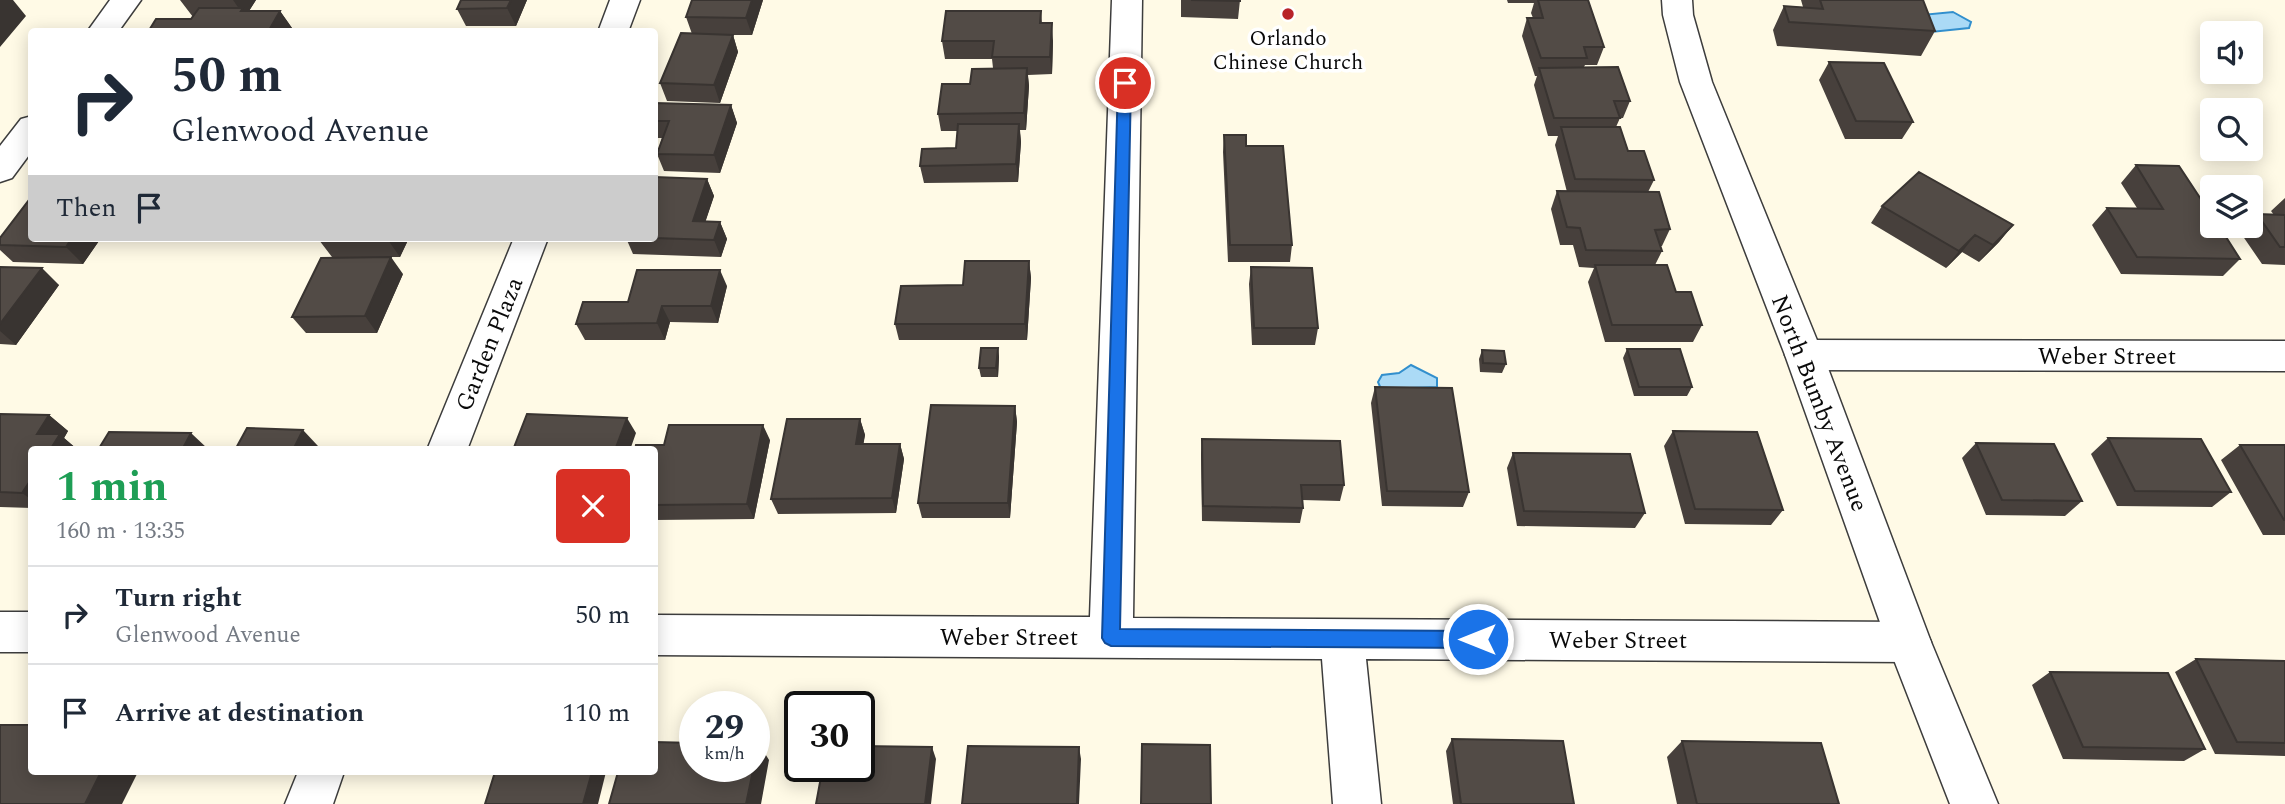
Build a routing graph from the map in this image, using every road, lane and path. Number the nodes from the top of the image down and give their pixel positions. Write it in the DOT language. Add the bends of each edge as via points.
graph roads {
  1 [pos="126,0"];
  2 [pos="625,0"];
  3 [pos="1127,0"];
  4 [pos="1677,0"];
  5 [pos="105,28"];
  6 [pos="614,28"];
  7 [pos="28,132"];
  8 [pos="0,170"];
  9 [pos="529,242"];
  10 [pos="1804,355"];
  11 [pos="2285,356"];
  12 [pos="449,446"];
  13 [pos="0,632"];
  14 [pos="28,632"];
  15 [pos="658,635"];
  16 [pos="1111,638"];
  17 [pos="1342,639"];
  18 [pos="1909,642"];
  19 [pos="320,775"];
  20 [pos="309,804"];
  21 [pos="1357,804"];
  22 [pos="1974,804"];
  1 -- 5 [label="street"];
  2 -- 6 [label="street"];
  3 -- 16 [label="street"];
  4 -- 10 [label="street, North Bumby Avenue" via="1696,82"];
  7 -- 8 [label="street"];
  9 -- 12 [label="street, Garden Plaza"];
  10 -- 11 [label="street, Weber Street"];
  10 -- 18 [label="street, North Bumby Avenue"];
  13 -- 14 [label="street"];
  15 -- 16 [label="street, Weber Street"];
  16 -- 17 [label="street, Weber Street"];
  17 -- 18 [label="street, Weber Street"];
  17 -- 21 [label="street"];
  18 -- 22 [label="street, North Bumby Avenue"];
  19 -- 20 [label="street"];
}
